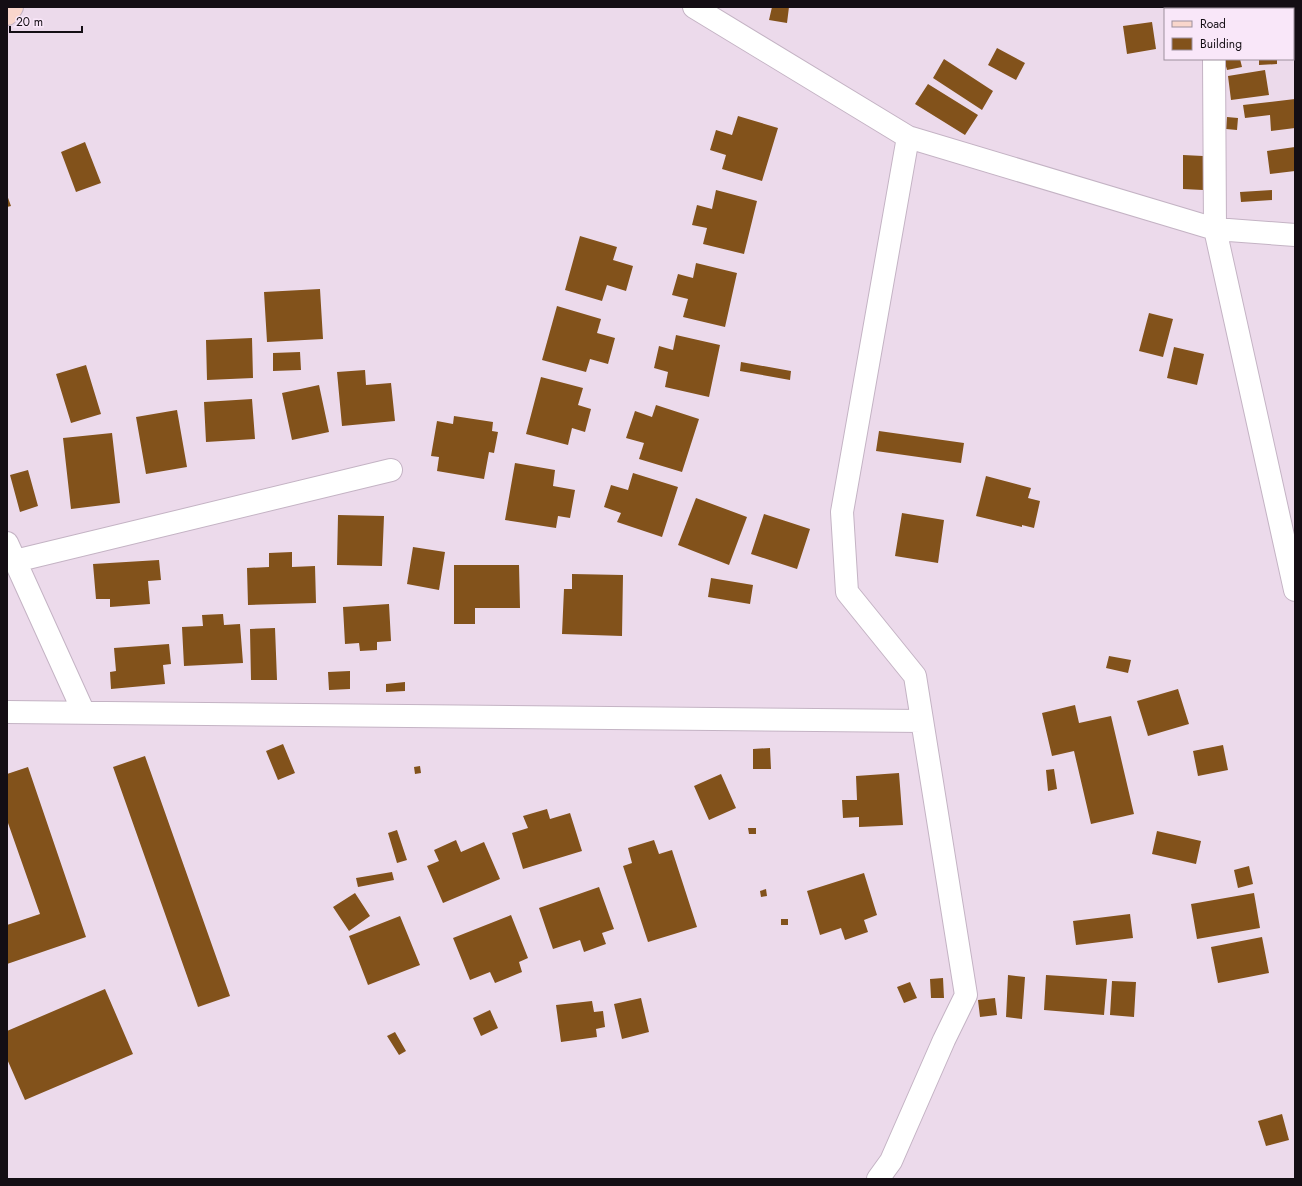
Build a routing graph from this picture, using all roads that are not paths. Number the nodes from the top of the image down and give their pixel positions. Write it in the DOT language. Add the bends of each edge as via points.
graph roads {
  1 [pos="12,7"];
  2 [pos="694,7"];
  3 [pos="7,14"];
  4 [pos="1214,60"];
  5 [pos="908,137"];
  6 [pos="1215,229"];
  7 [pos="1295,235"];
  8 [pos="391,470"];
  9 [pos="11,552"];
  10 [pos="1295,590"];
  11 [pos="7,712"];
  12 [pos="84,713"];
  13 [pos="922,721"];
  14 [pos="878,1179"];
  1 -- 3 [label="main road"];
  2 -- 5 [label="street"];
  4 -- 6 [label="street"];
  5 -- 6 [label="street"];
  5 -- 13 [label="street" via="842,512 846,592 915,676"];
  6 -- 7 [label="street"];
  6 -- 10 [label="street"];
  8 -- 9 [label="street"];
  9 -- 12 [label="street"];
  11 -- 12 [label="street"];
  12 -- 13 [label="street"];
  13 -- 14 [label="street" via="966,995 891,1161"];
}
